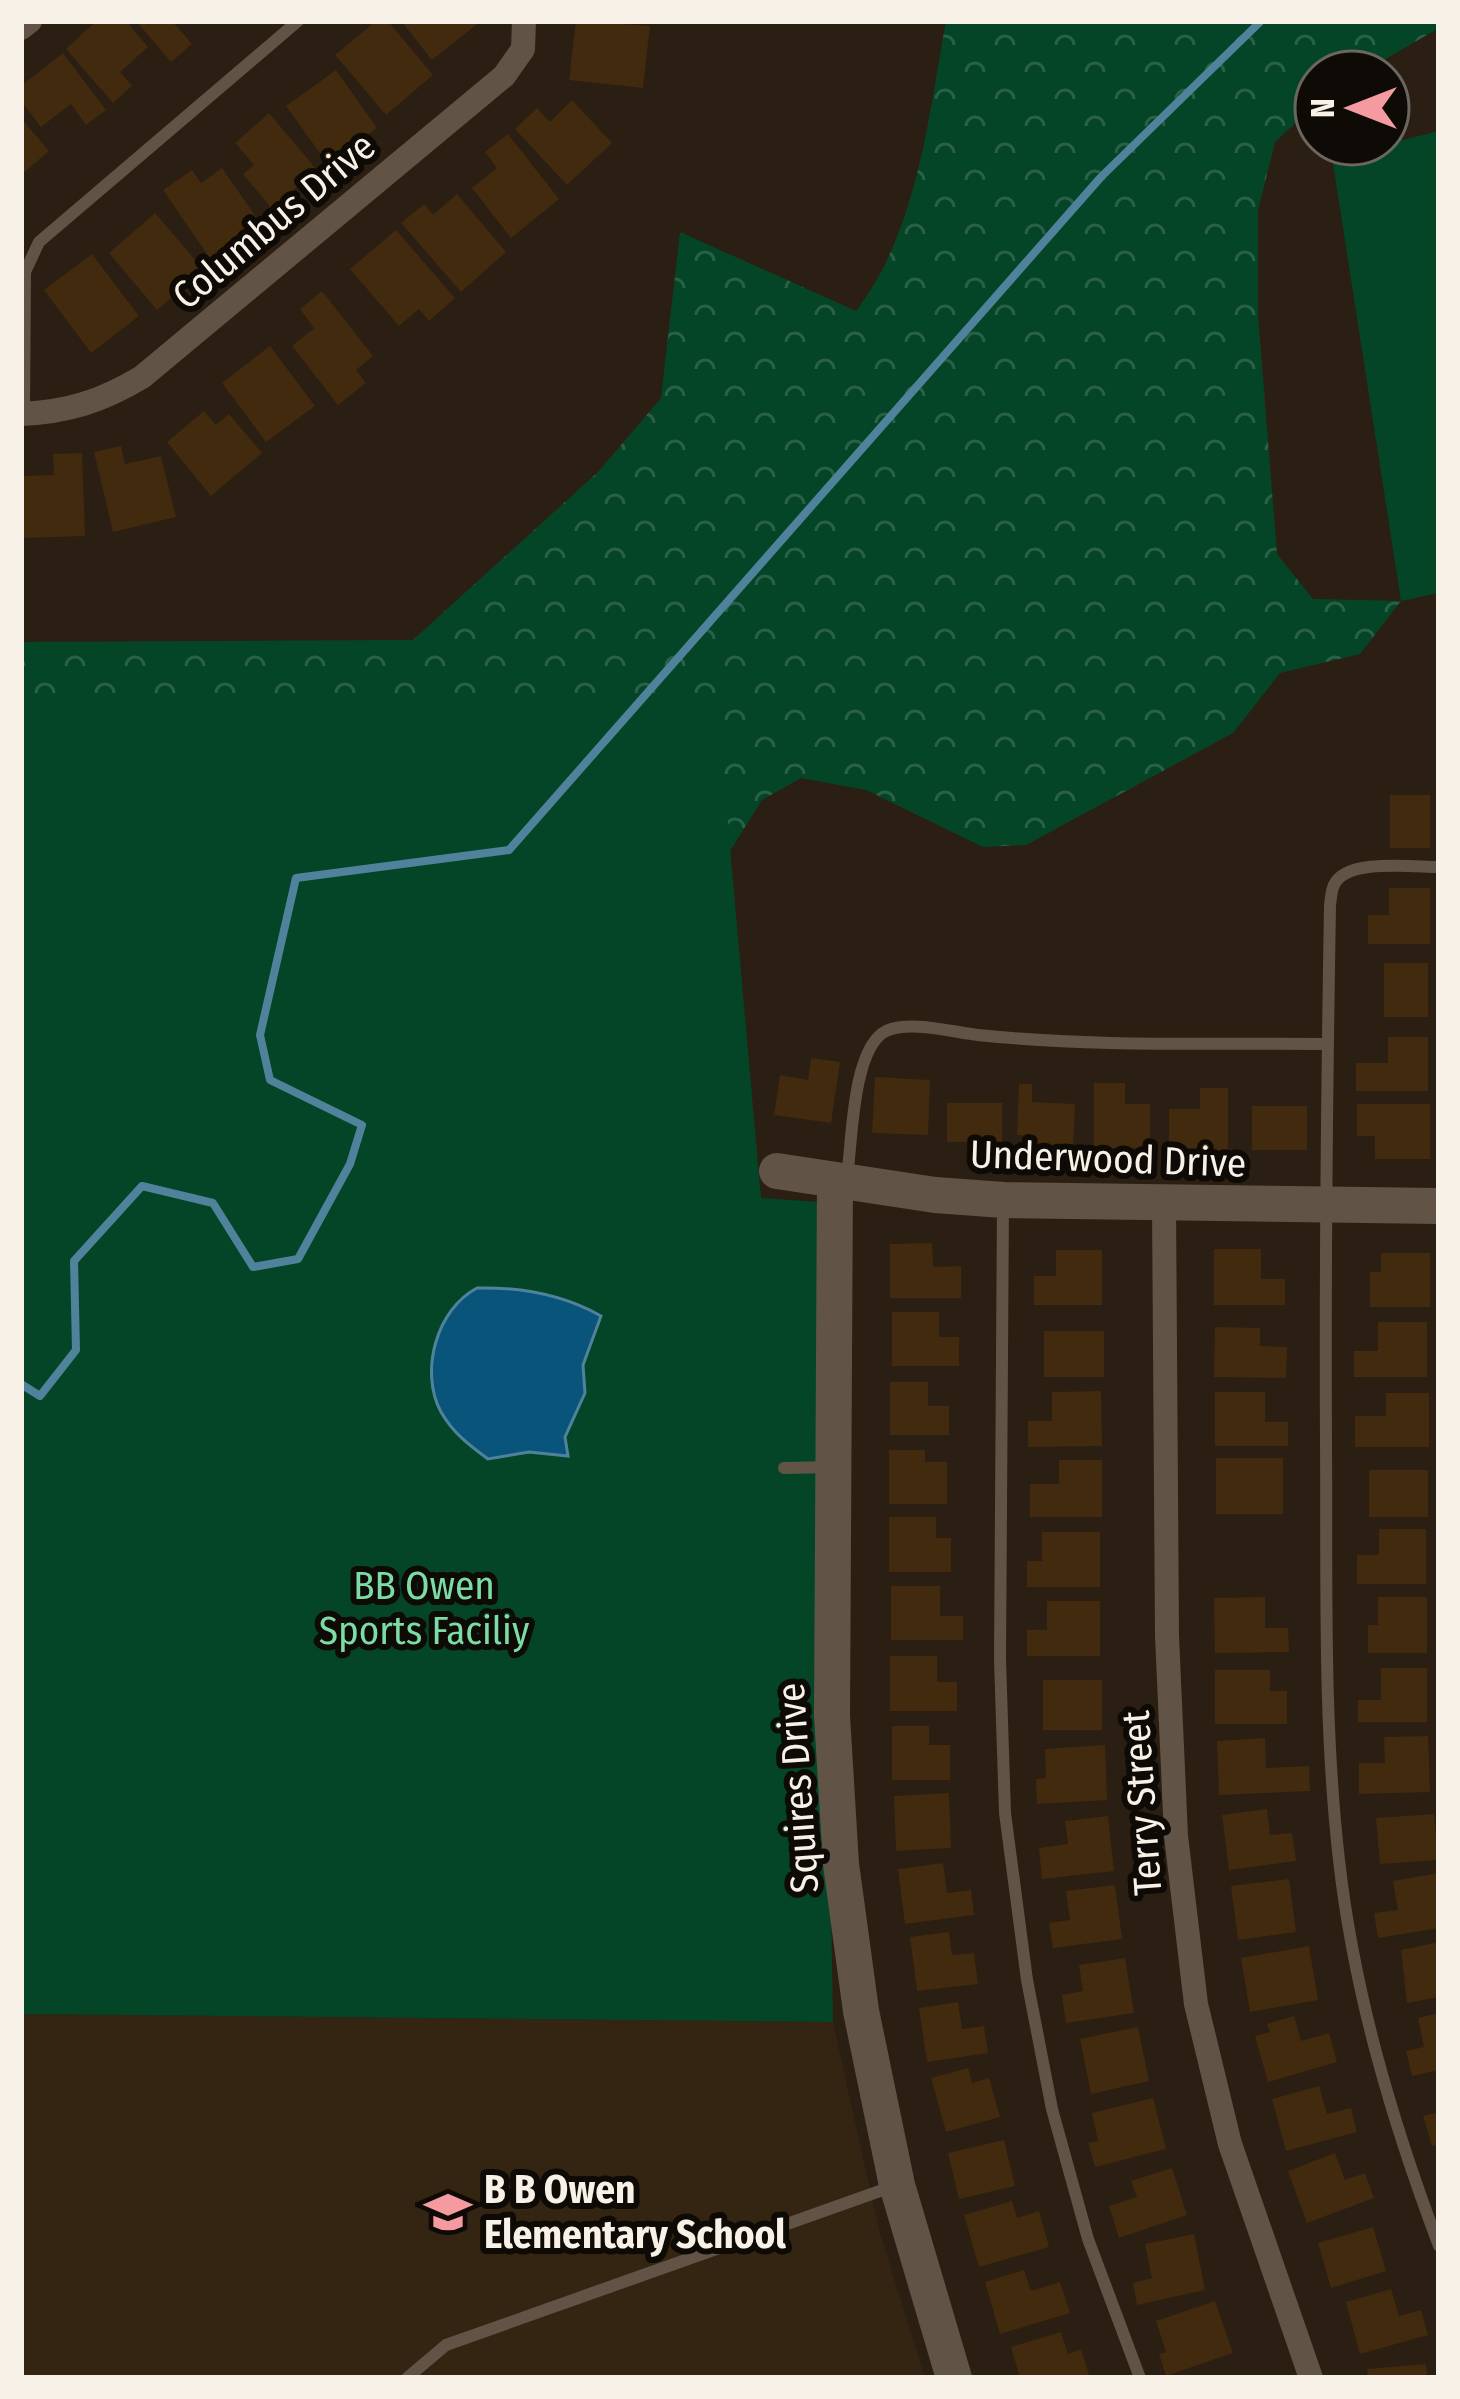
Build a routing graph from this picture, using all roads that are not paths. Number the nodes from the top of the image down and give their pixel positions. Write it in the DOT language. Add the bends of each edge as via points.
graph roads {
  1 [pos="30,21"];
  2 [pos="298,21"];
  3 [pos="524,21"];
  4 [pos="21,28"];
  5 [pos="22,414"];
  6 [pos="1439,867"];
  7 [pos="1328,1044"];
  8 [pos="777,1171"];
  9 [pos="841,1181"];
  10 [pos="1004,1200"];
  11 [pos="1164,1204"];
  12 [pos="1325,1206"];
  13 [pos="1439,1206"];
  14 [pos="833,1467"];
  15 [pos="784,1468"];
  16 [pos="897,2185"];
  17 [pos="1439,2246"];
  18 [pos="407,2378"];
  19 [pos="955,2378"];
  20 [pos="1140,2378"];
  21 [pos="1311,2378"];
  1 -- 4 [label="street"];
  2 -- 5 [label="lane" via="39,242 25,272"];
  3 -- 5 [label="street, Columbus Drive" via="523,49 504,76 142,377 68,411"];
  6 -- 7 [label="lane" via="1357,867 1334,885"];
  7 -- 9 [label="lane" via="885,1031 861,1067"];
  7 -- 12 [label="lane"];
  8 -- 9 [label="street, Underwood Drive"];
  9 -- 10 [label="street, Underwood Drive"];
  9 -- 14 [label="street, Squires Drive"];
  10 -- 11 [label="street, Underwood Drive"];
  10 -- 20 [label="lane" via="1005,1813 1052,2109 1088,2239"];
  11 -- 12 [label="street, Underwood Drive"];
  11 -- 21 [label="street, Terry Street" via="1167,1636 1176,1836 1194,1983 1230,2144"];
  12 -- 13 [label="street, Underwood Drive"];
  12 -- 17 [label="lane" via="1328,1729 1339,1863 1398,2137"];
  14 -- 15 [label="lane"];
  14 -- 16 [label="street, Squires Drive" via="832,1716 842,1864 861,2011"];
  16 -- 18 [label="lane" via="446,2344"];
  16 -- 19 [label="street, Squires Drive"];
}
